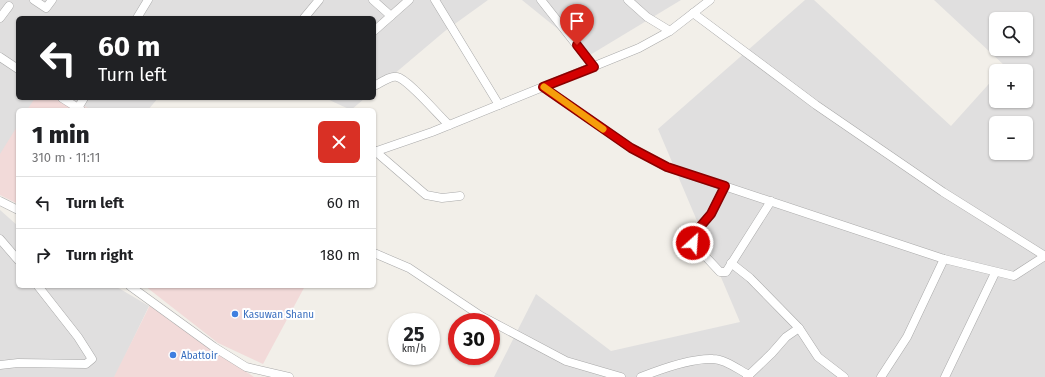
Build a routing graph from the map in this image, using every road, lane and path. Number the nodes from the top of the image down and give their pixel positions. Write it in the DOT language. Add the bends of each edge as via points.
graph roads {
  1 [pos="34,0"];
  2 [pos="52,0"];
  3 [pos="148,0"];
  4 [pos="319,0"];
  5 [pos="373,0"];
  6 [pos="409,0"];
  7 [pos="435,0"];
  8 [pos="541,0"];
  9 [pos="628,0"];
  10 [pos="710,0"];
  11 [pos="9,6"];
  12 [pos="693,13"];
  13 [pos="138,16"];
  14 [pos="306,16"];
  15 [pos="391,16"];
  16 [pos="0,18"];
  17 [pos="376,30"];
  18 [pos="670,31"];
  19 [pos="0,57"];
  20 [pos="594,67"];
  21 [pos="16,68"];
  22 [pos="376,85"];
  23 [pos="543,87"];
  24 [pos="65,100"];
  25 [pos="500,105"];
  26 [pos="77,108"];
  27 [pos="449,125"];
  28 [pos="376,151"];
  29 [pos="376,152"];
  30 [pos="725,186"];
  31 [pos="460,196"];
  32 [pos="0,201"];
  33 [pos="771,201"];
  34 [pos="16,209"];
  35 [pos="0,239"];
  36 [pos="376,254"];
  37 [pos="1045,256"];
  38 [pos="16,258"];
  39 [pos="944,259"];
  40 [pos="731,263"];
  41 [pos="995,273"];
  42 [pos="40,288"];
  43 [pos="133,288"];
  44 [pos="799,328"];
  45 [pos="0,365"];
  46 [pos="748,376"];
  47 [pos="289,377"];
  48 [pos="621,377"];
  49 [pos="641,377"];
  50 [pos="844,377"];
  51 [pos="881,377"];
  52 [pos="945,377"];
  1 -- 2 [label="street" via="46,8"];
  3 -- 13 [label="street"];
  4 -- 14 [label="street"];
  5 -- 15 [label="street"];
  6 -- 15 [label="street"];
  7 -- 25 [label="street"];
  8 -- 20 [label="street"];
  9 -- 18 [label="street" via="647,17"];
  10 -- 12 [label="street"];
  11 -- 16 [label="street"];
  12 -- 18 [label="street"];
  12 -- 37 [label="street" via="816,105 943,192"];
  15 -- 17 [label="street"];
  18 -- 20 [label="street" via="639,48"];
  19 -- 21 [label="street"];
  20 -- 23 [label="street"];
  22 -- 27 [label="street" via="396,76 408,84"];
  23 -- 25 [label="street"];
  23 -- 30 [label="street" via="638,152 667,167"];
  24 -- 26 [label="street"];
  25 -- 27 [label="street"];
  27 -- 28 [label="street"];
  29 -- 31 [label="street" via="426,195 442,198"];
  30 -- 33 [label="street"];
  30 -- 40 [label="street" via="711,214 693,235 693,243 720,272 726,272"];
  32 -- 34 [label="street"];
  33 -- 39 [label="street" via="872,237"];
  33 -- 40 [label="street"];
  35 -- 38 [label="street"];
  36 -- 48 [label="street" via="409,268 481,316 566,361"];
  37 -- 41 [label="street" via="1014,276"];
  39 -- 41 [label="street"];
  39 -- 51 [label="street" via="907,337"];
  40 -- 44 [label="street" via="750,278"];
  41 -- 52 [label="street"];
  42 -- 45 [label="street" via="92,359 86,364"];
  43 -- 47 [label="street" via="246,367"];
  44 -- 46 [label="street" via="786,336"];
  44 -- 50 [label="street" via="818,358"];
  46 -- 49 [label="street" via="713,358 669,366"];
}
